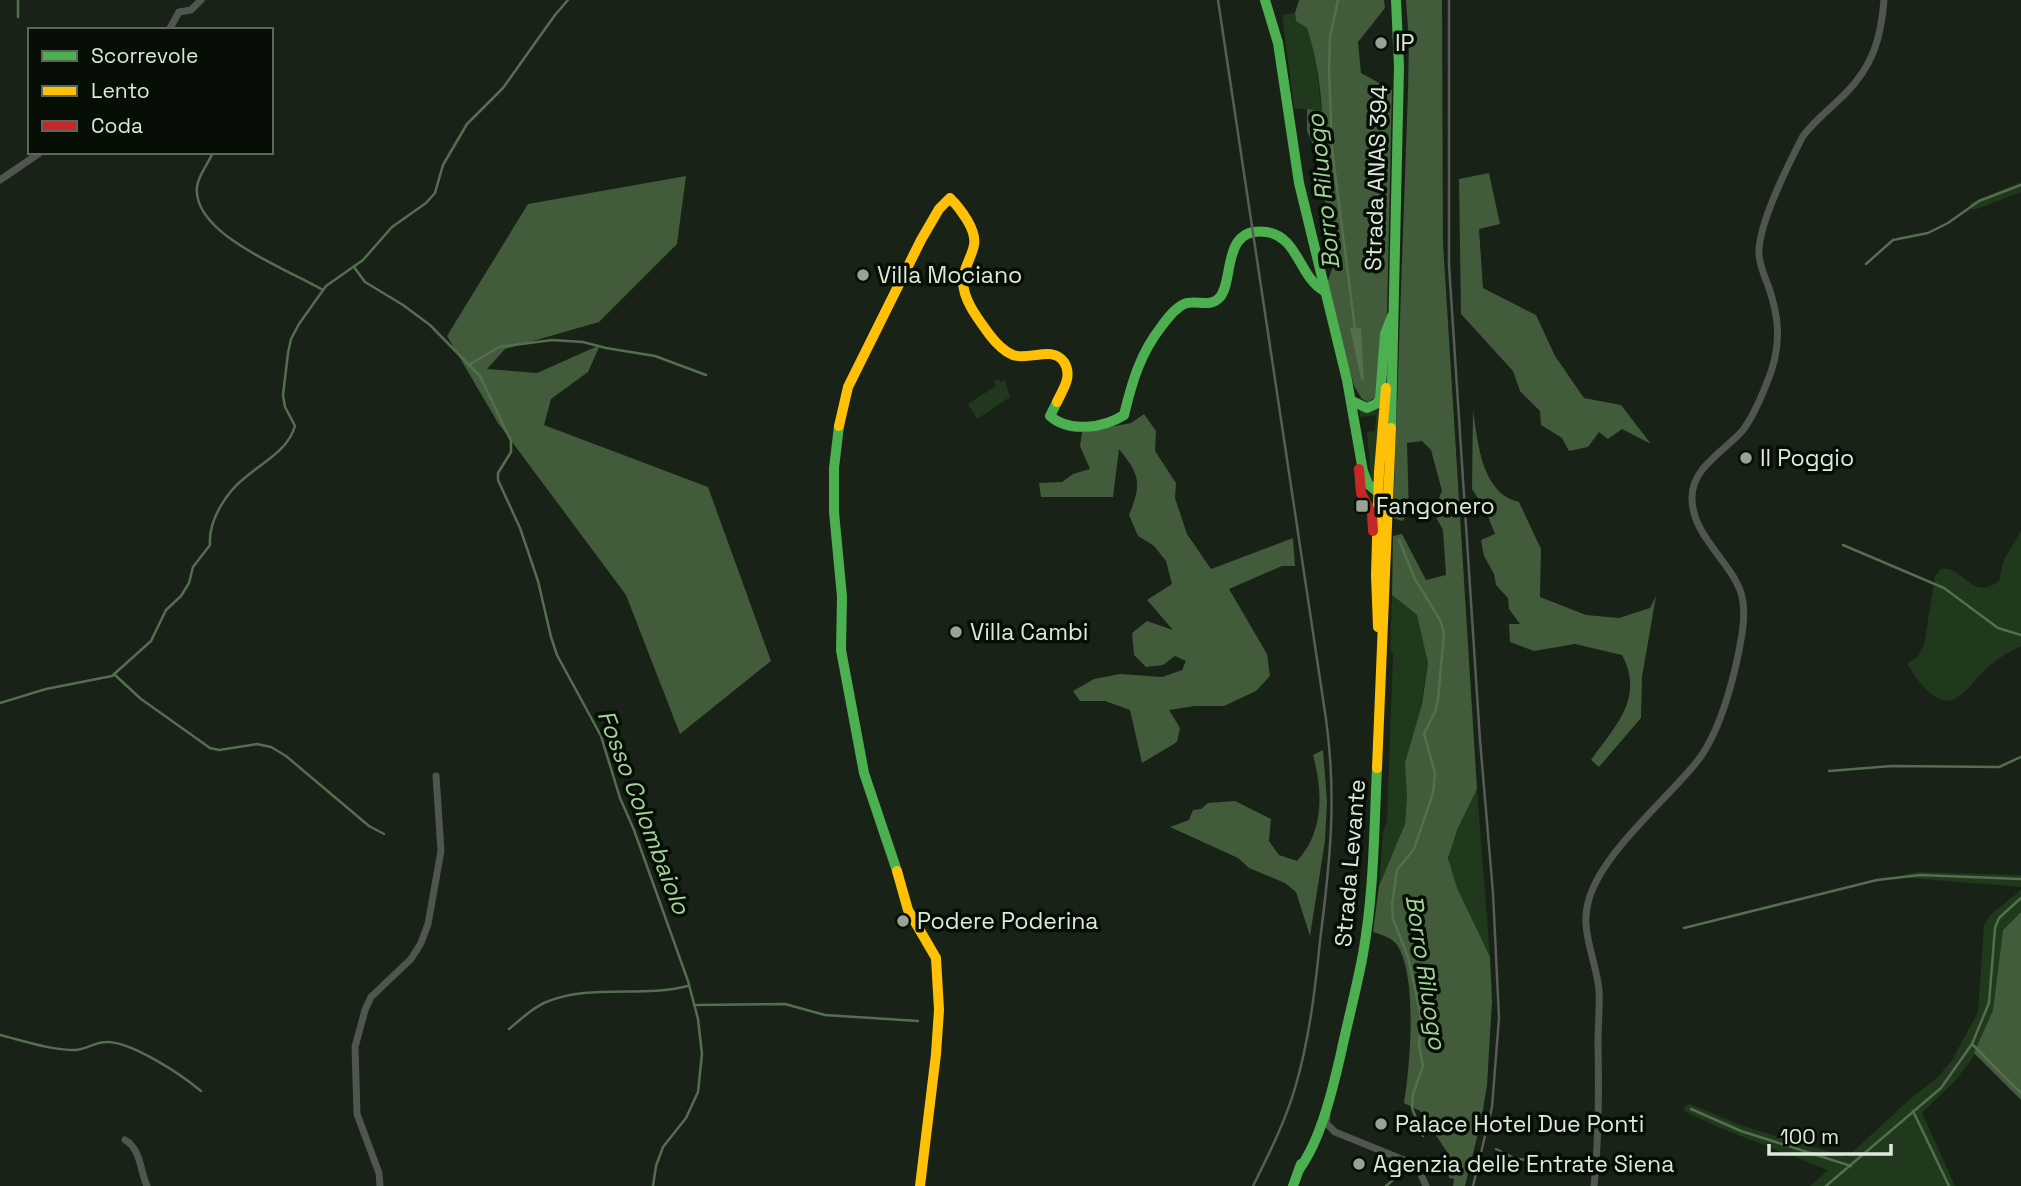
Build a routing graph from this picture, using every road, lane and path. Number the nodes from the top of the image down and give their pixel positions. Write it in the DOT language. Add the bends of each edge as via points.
graph roads {
  1 [pos="201,0"];
  2 [pos="1265,0"];
  3 [pos="1396,0"];
  4 [pos="1884,0"];
  5 [pos="170,28"];
  6 [pos="38,154"];
  7 [pos="0,180"];
  8 [pos="1324,291"];
  9 [pos="1392,316"];
  10 [pos="1352,401"];
  11 [pos="1355,423"];
  12 [pos="1381,498"];
  13 [pos="1364,499"];
  14 [pos="1376,595"];
  15 [pos="1381,661"];
  16 [pos="436,776"];
  17 [pos="1336,1066"];
  18 [pos="1330,1093"];
  19 [pos="1342,1136"];
  20 [pos="125,1140"];
  21 [pos="1303,1164"];
  22 [pos="146,1186"];
  23 [pos="380,1186"];
  24 [pos="920,1186"];
  25 [pos="1293,1186"];
  26 [pos="1426,1186"];
  27 [pos="1594,1186"];
  1 -- 5 [label="street" via="191,10 179,12"];
  2 -- 8 [label="street"];
  3 -- 9 [label="street, Strada ANAS 394" via="1399,67"];
  4 -- 27 [label="street" via="1870,62 1803,136 1762,233 1760,260 1779,327 1767,382 1743,430 1703,469 1693,489 1699,524 1743,601 1742,635 1721,711 1702,754 1619,850 1588,900 1588,942 1599,995 1600,1094"];
  6 -- 7 [label="street"];
  8 -- 10 [label="street"];
  8 -- 24 [label="street" via="1312,284 1283,239 1265,232 1246,236 1231,251 1220,298 1212,303 1181,305 1139,360 1124,415 1108,423 1063,425 1050,416 1068,379 1063,360 1056,355 1014,356 1006,351 983,326 967,298 963,276 975,242 964,213 950,198 920,240 861,357 848,387 836,440 834,512 842,597 841,650 868,789 908,910 936,958 936,1054"];
  9 -- 10 [label="street" via="1385,334 1380,399 1367,408"];
  9 -- 12 [label="street, Strada ANAS 394"];
  10 -- 11 [label="street"];
  11 -- 12 [label="street" via="1364,475"];
  11 -- 13 [label="street"];
  12 -- 13 [label="street"];
  12 -- 14 [label="street, Strada Levante"];
  12 -- 15 [label="street, Strada Levante"];
  13 -- 14 [label="street" via="1373,518"];
  14 -- 15 [label="street, Strada Levante"];
  15 -- 17 [label="street, Strada Levante" via="1371,888 1354,997"];
  16 -- 23 [label="street" via="441,851 428,924 411,958 371,997 355,1047 357,1114"];
  17 -- 18 [label="street, Strada Levante"];
  17 -- 21 [label="street, Strada Levante"];
  18 -- 19 [label="street" via="1326,1123"];
  18 -- 21 [label="street, Strada Levante"];
  19 -- 21 [label="street" via="1320,1137"];
  19 -- 26 [label="street" via="1409,1162 1419,1170"];
  20 -- 22 [label="street" via="138,1155"];
  21 -- 25 [label="street, Strada Levante"];
}
